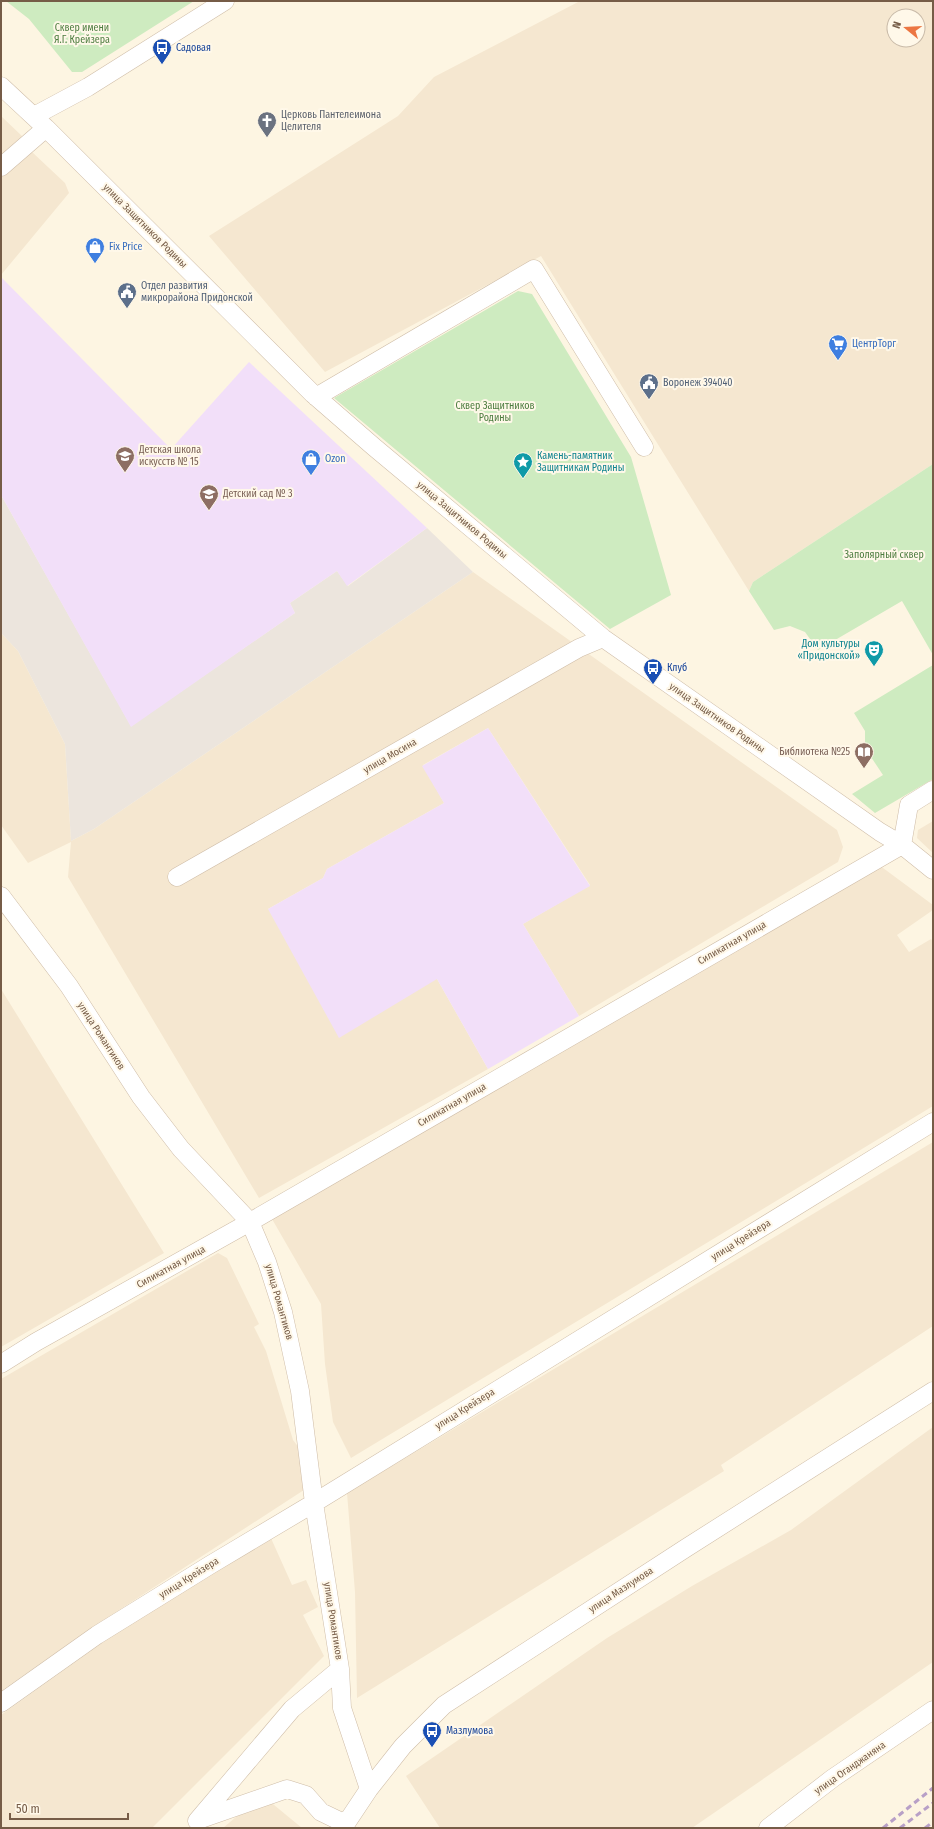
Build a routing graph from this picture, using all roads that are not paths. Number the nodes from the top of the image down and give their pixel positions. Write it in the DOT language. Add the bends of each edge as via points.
graph roads {
  1 [pos="225,1"];
  2 [pos="1,86"];
  3 [pos="40,122"];
  4 [pos="1,167"];
  5 [pos="316,397"];
  6 [pos="644,447"];
  7 [pos="603,638"];
  8 [pos="933,790"];
  9 [pos="902,845"];
  10 [pos="933,870"];
  11 [pos="177,877"];
  12 [pos="1,896"];
  13 [pos="933,1122"];
  14 [pos="250,1222"];
  15 [pos="1,1364"];
  16 [pos="933,1391"];
  17 [pos="314,1502"];
  18 [pos="340,1669"];
  19 [pos="1,1703"];
  20 [pos="933,1710"];
  21 [pos="369,1789"];
  22 [pos="193,1824"];
  23 [pos="344,1826"];
  24 [pos="768,1828"];
  1 -- 3 [label="street" via="88,87"];
  2 -- 3 [label="street, улица Защитников Родины"];
  3 -- 4 [label="street"];
  3 -- 5 [label="street, улица Защитников Родины"];
  5 -- 6 [label="street" via="534,269"];
  5 -- 7 [label="street, улица Защитников Родины"];
  7 -- 9 [label="street, улица Защитников Родины"];
  7 -- 11 [label="street, улица Мосина" via="579,648"];
  8 -- 9 [label="street" via="909,805"];
  9 -- 10 [label="street, улица Защитников Родины"];
  9 -- 14 [label="street, Силикатная улица"];
  12 -- 14 [label="street, улица Романтиков" via="69,986 141,1097 181,1149"];
  13 -- 17 [label="street, улица Крейзера"];
  14 -- 15 [label="street, Силикатная улица"];
  14 -- 17 [label="street, улица Романтиков" via="284,1312 300,1391"];
  16 -- 21 [label="street, улица Мазлумова" via="692,1543 444,1705 403,1746"];
  17 -- 18 [label="street, улица Романтиков"];
  17 -- 19 [label="street, улица Крейзера" via="97,1635"];
  18 -- 21 [label="street, улица Романтиков" via="342,1708"];
  18 -- 22 [label="street" via="292,1709"];
  20 -- 24 [label="street, улица Оганджаняна" via="833,1778"];
  21 -- 23 [label="street, улица Мазлумова"];
  22 -- 23 [label="street" via="287,1789 306,1795 321,1812"];
}
